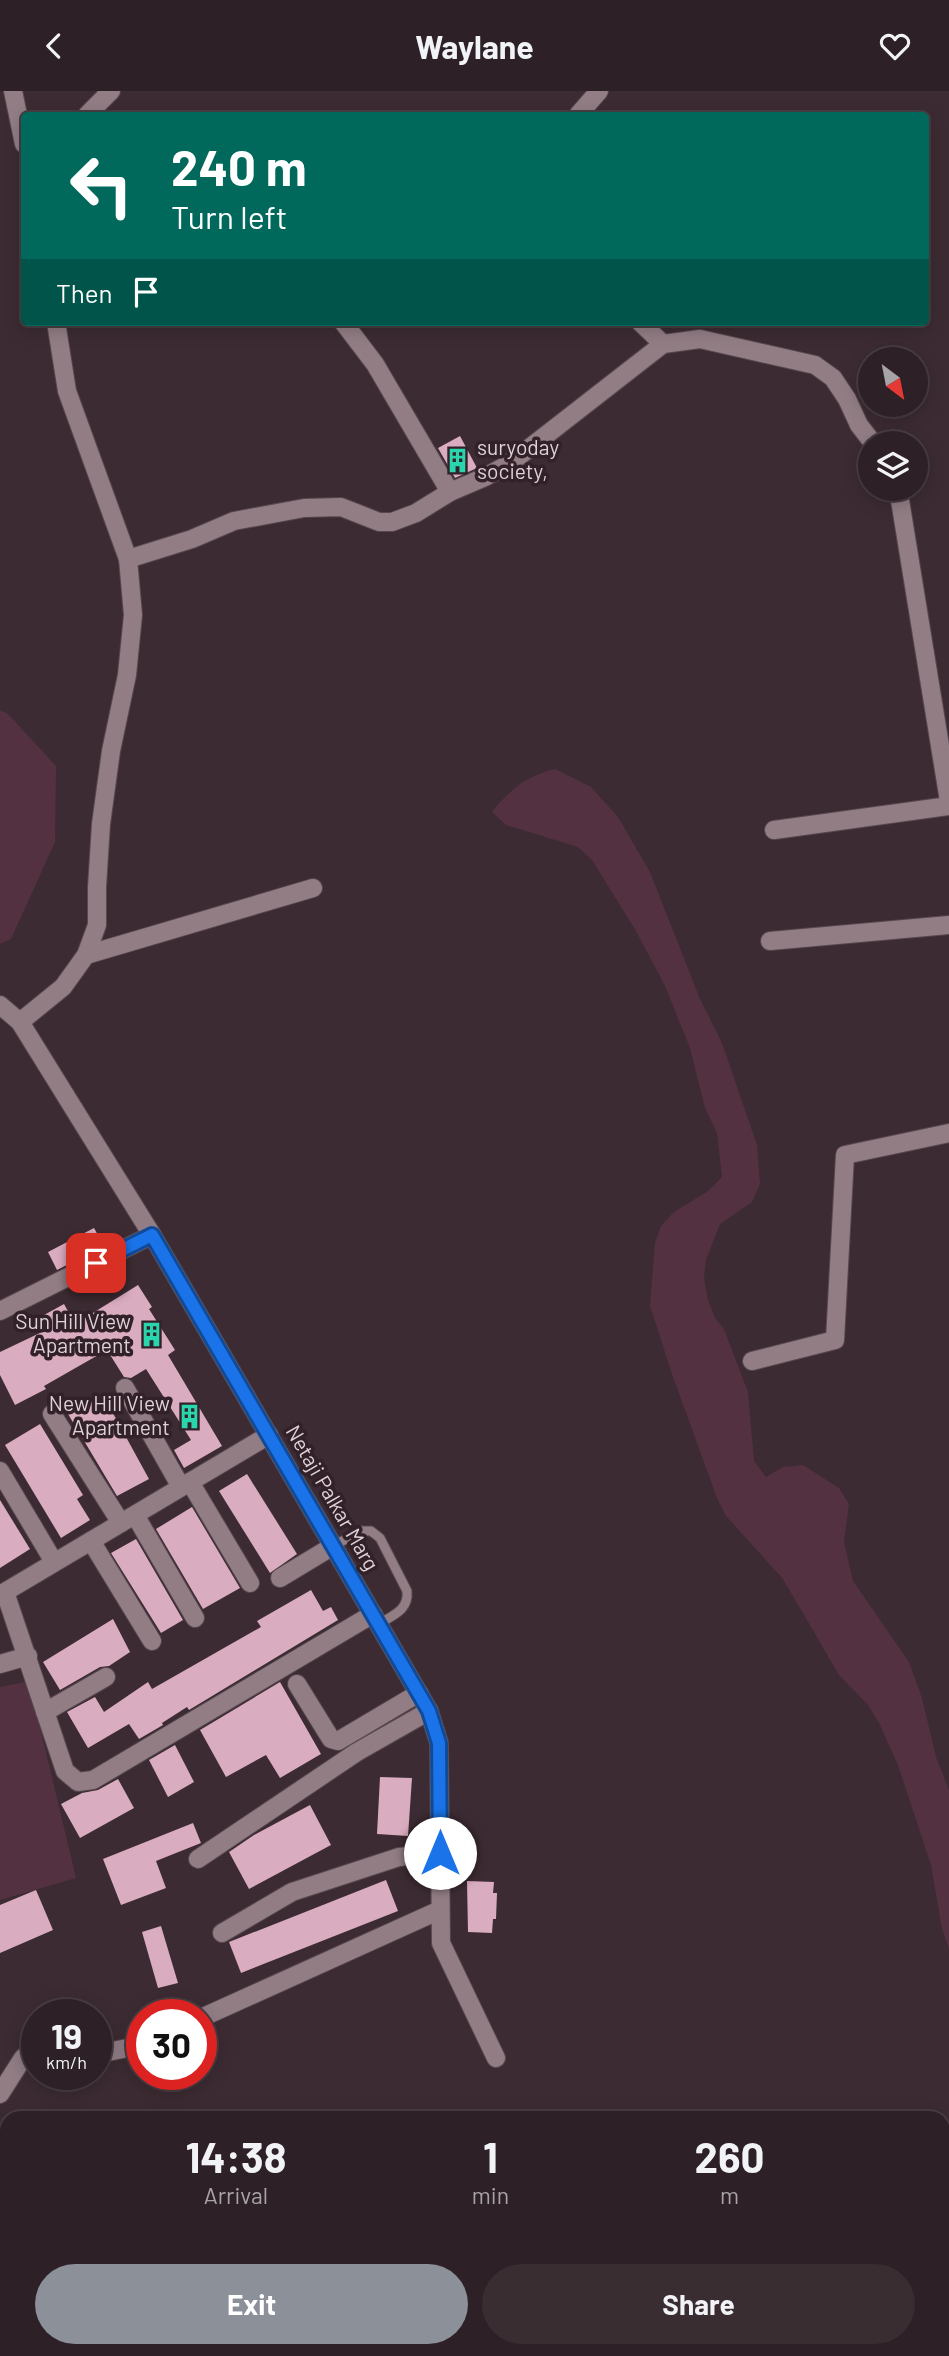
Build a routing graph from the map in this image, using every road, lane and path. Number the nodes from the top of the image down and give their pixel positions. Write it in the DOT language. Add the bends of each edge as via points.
graph roads {
  1 [pos="13,91"];
  2 [pos="111,91"];
  3 [pos="598,91"];
  4 [pos="90,112"];
  5 [pos="580,112"];
  6 [pos="21,130"];
  7 [pos="57,326"];
  8 [pos="346,326"];
  9 [pos="644,326"];
  10 [pos="663,344"];
  11 [pos="864,431"];
  12 [pos="450,492"];
  13 [pos="900,501"];
  14 [pos="128,558"];
  15 [pos="949,804"];
  16 [pos="774,830"];
  17 [pos="313,888"];
  18 [pos="949,925"];
  19 [pos="770,941"];
  20 [pos="86,954"];
  21 [pos="0,1006"];
  22 [pos="20,1022"];
  23 [pos="949,1133"];
  24 [pos="152,1235"];
  25 [pos="0,1311"];
  26 [pos="752,1361"];
  27 [pos="125,1388"];
  28 [pos="52,1414"];
  29 [pos="269,1435"];
  30 [pos="0,1471"];
  31 [pos="186,1485"];
  32 [pos="128,1519"];
  33 [pos="91,1541"];
  34 [pos="333,1546"];
  35 [pos="54,1562"];
  36 [pos="280,1578"];
  37 [pos="250,1583"];
  38 [pos="2,1590"];
  39 [pos="195,1618"];
  40 [pos="376,1619"];
  41 [pos="152,1641"];
  42 [pos="28,1656"];
  43 [pos="0,1664"];
  44 [pos="106,1677"];
  45 [pos="297,1684"];
  46 [pos="419,1693"];
  47 [pos="429,1711"];
  48 [pos="46,1712"];
  49 [pos="440,1853"];
  50 [pos="198,1859"];
  51 [pos="440,1910"];
  52 [pos="222,1933"];
  53 [pos="217,2011"];
  54 [pos="496,2058"];
  55 [pos="21,2060"];
  56 [pos="0,2094"];
  1 -- 6 [label="street"];
  2 -- 4 [label="street"];
  3 -- 5 [label="street"];
  7 -- 14 [label="street" via="67,391"];
  8 -- 12 [label="street" via="375,364"];
  9 -- 10 [label="street"];
  10 -- 11 [label="street" via="700,339 815,365 833,378"];
  10 -- 12 [label="street" via="509,464"];
  12 -- 14 [label="street" via="392,522 379,522 341,507 304,508 234,521"];
  13 -- 15 [label="street"];
  14 -- 20 [label="street" via="133,615 127,675 101,824 97,925"];
  15 -- 16 [label="street"];
  17 -- 20 [label="street"];
  18 -- 19 [label="street"];
  20 -- 22 [label="street" via="63,988"];
  21 -- 22 [label="street, Netaji Palkar Marg"];
  22 -- 24 [label="street, Netaji Palkar Marg"];
  23 -- 26 [label="street" via="845,1155 835,1341"];
  24 -- 25 [label="street"];
  24 -- 29 [label="street, Netaji Palkar Marg"];
  27 -- 31 [label="street"];
  28 -- 32 [label="street"];
  29 -- 31 [label="street"];
  29 -- 34 [label="street, Netaji Palkar Marg"];
  30 -- 35 [label="street"];
  31 -- 32 [label="street"];
  31 -- 37 [label="street"];
  32 -- 33 [label="street"];
  32 -- 39 [label="street"];
  33 -- 35 [label="street"];
  33 -- 41 [label="street"];
  34 -- 36 [label="street"];
  34 -- 40 [label="street, Netaji Palkar Marg"];
  34 -- 40 [label="lane" via="361,1531 380,1538 408,1598 404,1608"];
  35 -- 38 [label="street"];
  38 -- 42 [label="street"];
  40 -- 46 [label="street, Netaji Palkar Marg"];
  40 -- 48 [label="street" via="93,1780 78,1782 65,1771"];
  42 -- 43 [label="street"];
  42 -- 48 [label="street"];
  44 -- 48 [label="street"];
  45 -- 46 [label="street" via="331,1739 338,1741"];
  46 -- 47 [label="street, Netaji Palkar Marg"];
  47 -- 49 [label="street, Netaji Palkar Marg" via="439,1743"];
  47 -- 50 [label="street" via="357,1752"];
  49 -- 51 [label="street, Netaji Palkar Marg"];
  49 -- 52 [label="street" via="399,1857 292,1892"];
  51 -- 53 [label="street"];
  51 -- 54 [label="street, Netaji Palkar Marg" via="441,1943"];
  55 -- 56 [label="street"];
}
